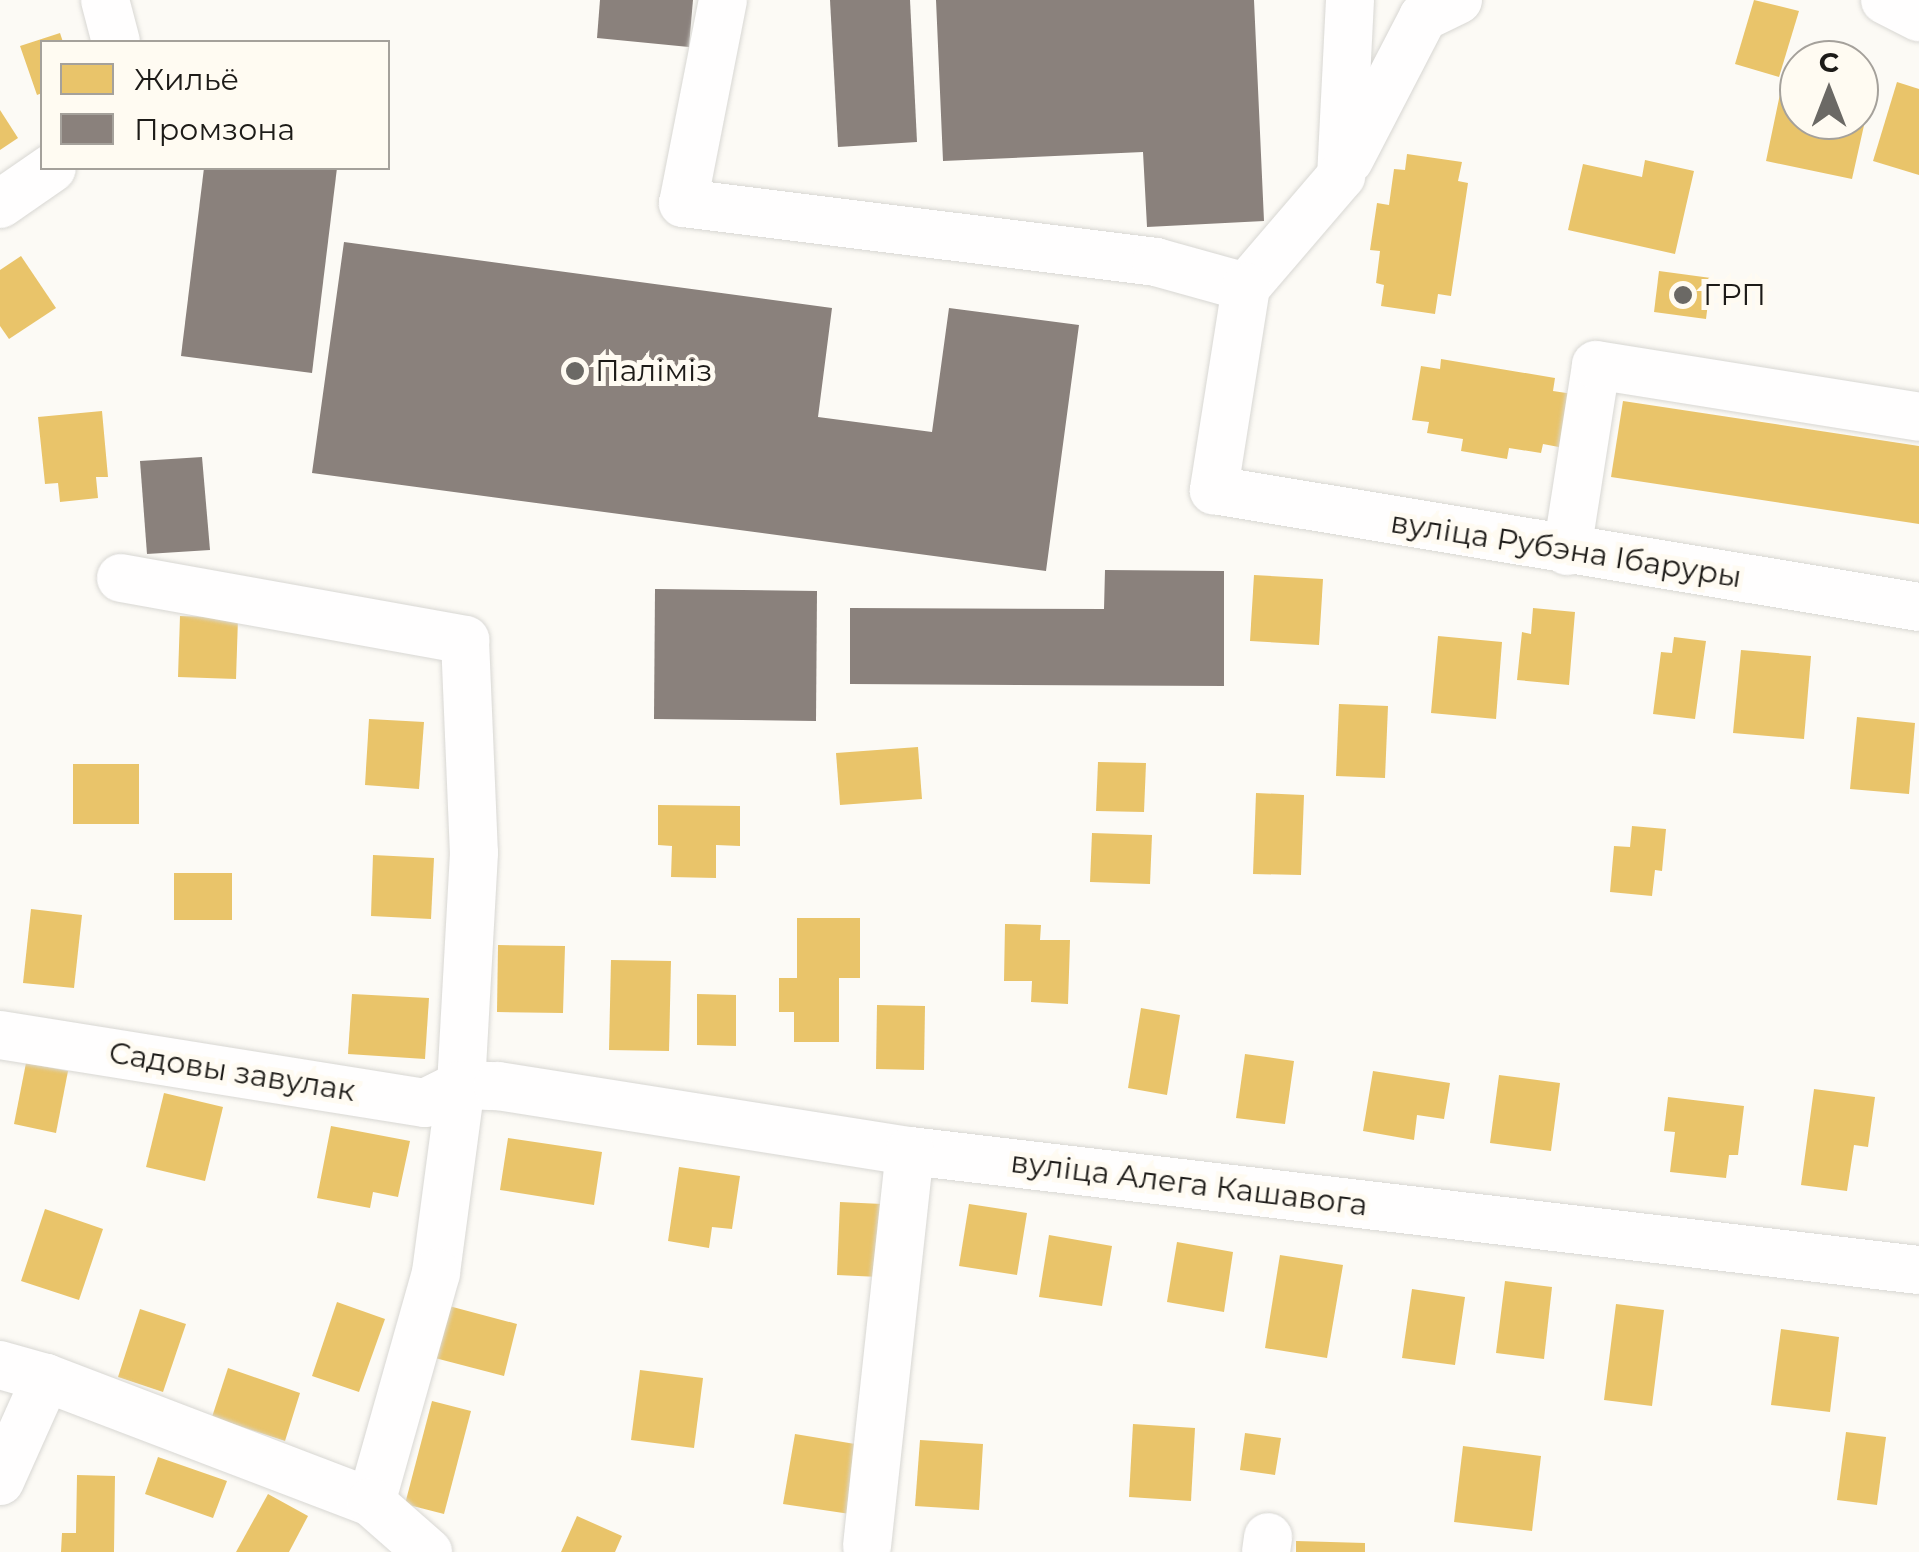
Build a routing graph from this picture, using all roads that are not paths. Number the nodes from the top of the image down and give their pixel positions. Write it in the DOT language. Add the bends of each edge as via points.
graph roads {
  1 [pos="105,0"];
  2 [pos="722,0"];
  3 [pos="1350,0"];
  4 [pos="1458,0"];
  5 [pos="1885,0"];
  6 [pos="1919,17"];
  7 [pos="115,40"];
  8 [pos="49,170"];
  9 [pos="1341,176"];
  10 [pos="0,204"];
  11 [pos="1246,287"];
  12 [pos="1919,417"];
  13 [pos="1566,551"];
  14 [pos="121,578"];
  15 [pos="1919,607"];
  16 [pos="0,1035"];
  17 [pos="461,1086"];
  18 [pos="910,1152"];
  19 [pos="1919,1270"];
  20 [pos="0,1365"];
  21 [pos="46,1378"];
  22 [pos="0,1481"];
  23 [pos="371,1502"];
  24 [pos="868,1546"];
  25 [pos="428,1552"];
  1 -- 7 [label="street"];
  2 -- 11 [label="street" via="683,203 1156,262"];
  3 -- 9 [label="street"];
  4 -- 9 [label="street" via="1423,18"];
  5 -- 6 [label="street"];
  8 -- 10 [label="street"];
  9 -- 11 [label="street"];
  11 -- 13 [label="street, вуліца Рубэна Ібаруры" via="1214,490"];
  12 -- 13 [label="street" via="1596,365"];
  13 -- 15 [label="street, вуліца Рубэна Ібаруры"];
  14 -- 17 [label="street" via="465,640 474,852"];
  16 -- 17 [label="street, Садовы завулак" via="425,1102"];
  17 -- 18 [label="street, вуліца Алега Кашавога" via="498,1086"];
  17 -- 23 [label="street" via="436,1274"];
  18 -- 19 [label="street, вуліца Алега Кашавога"];
  18 -- 24 [label="street"];
  20 -- 21 [label="street"];
  21 -- 22 [label="street"];
  21 -- 23 [label="street"];
  23 -- 25 [label="street"];
}
